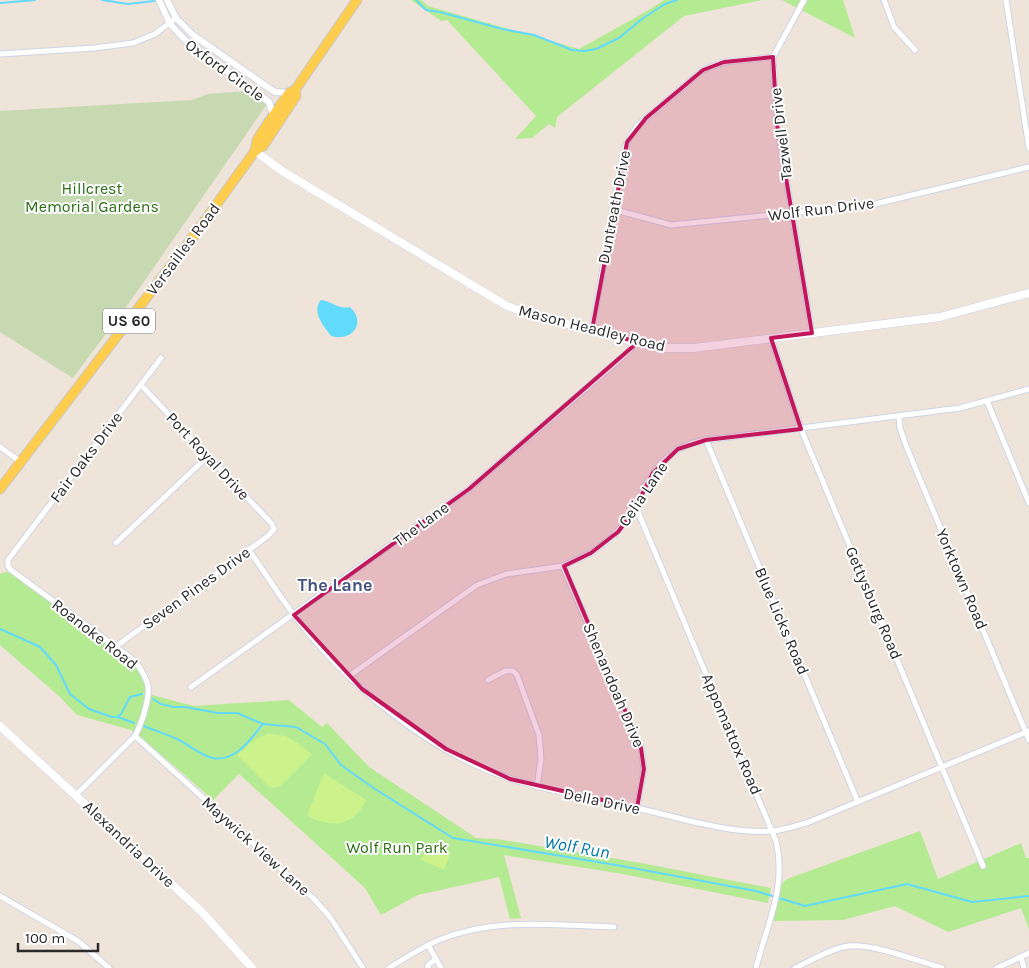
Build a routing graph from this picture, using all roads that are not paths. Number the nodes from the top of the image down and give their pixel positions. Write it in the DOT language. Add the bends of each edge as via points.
graph roads {
  1 [pos="159,0"];
  2 [pos="167,0"];
  3 [pos="357,0"];
  4 [pos="804,0"];
  5 [pos="884,0"];
  6 [pos="1006,0"];
  7 [pos="176,18"];
  8 [pos="170,24"];
  9 [pos="916,50"];
  10 [pos="0,54"];
  11 [pos="773,57"];
  12 [pos="292,92"];
  13 [pos="273,115"];
  14 [pos="1029,148"];
  15 [pos="255,151"];
  16 [pos="1029,167"];
  17 [pos="612,209"];
  18 [pos="791,213"];
  19 [pos="1029,293"];
  20 [pos="592,330"];
  21 [pos="812,333"];
  22 [pos="772,338"];
  23 [pos="635,342"];
  24 [pos="161,358"];
  25 [pos="141,384"];
  26 [pos="1029,389"];
  27 [pos="987,402"];
  28 [pos="899,417"];
  29 [pos="801,429"];
  30 [pos="706,440"];
  31 [pos="0,447"];
  32 [pos="208,456"];
  33 [pos="21,462"];
  34 [pos="0,489"];
  35 [pos="1029,503"];
  36 [pos="636,507"];
  37 [pos="274,527"];
  38 [pos="116,544"];
  39 [pos="248,550"];
  40 [pos="10,556"];
  41 [pos="563,566"];
  42 [pos="294,615"];
  43 [pos="115,647"];
  44 [pos="349,676"];
  45 [pos="488,680"];
  46 [pos="191,687"];
  47 [pos="0,726"];
  48 [pos="1027,731"];
  49 [pos="135,736"];
  50 [pos="1029,740"];
  51 [pos="942,767"];
  52 [pos="537,787"];
  53 [pos="76,795"];
  54 [pos="858,802"];
  55 [pos="638,808"];
  56 [pos="772,831"];
  57 [pos="982,866"];
  58 [pos="0,896"];
  59 [pos="614,927"];
  60 [pos="428,945"];
  61 [pos="1029,953"];
  62 [pos="1020,957"];
  63 [pos="436,959"];
  64 [pos="109,968"];
  65 [pos="252,968"];
  66 [pos="363,968"];
  67 [pos="389,968"];
  68 [pos="428,968"];
  69 [pos="441,968"];
  70 [pos="756,968"];
  71 [pos="795,968"];
  72 [pos="942,968"];
  73 [pos="997,968"];
  74 [pos="1024,968"];
  1 -- 8 [label="street, Oxford Circle"];
  2 -- 7 [label="street, Oxford Circle"];
  3 -- 12 [label="main road, Versailles Road / US 60"];
  4 -- 11 [label="street"];
  5 -- 9 [label="street" via="894,27"];
  6 -- 14 [label="street"];
  7 -- 8 [label="street"];
  7 -- 12 [label="street, Oxford Circle" via="193,36 275,92"];
  8 -- 10 [label="street" via="148,37 126,44"];
  8 -- 13 [label="street, Oxford Circle" via="188,43 269,102"];
  11 -- 17 [label="street, Duntreath Drive" via="715,64 698,74 646,118 627,142"];
  11 -- 18 [label="street, Tazwell Drive" via="777,124"];
  12 -- 13 [label="main road, Versailles Road / US 60"];
  12 -- 15 [label="main road, Versailles Road / US 60" via="296,96 263,146"];
  13 -- 15 [label="main road, Versailles Road / US 60" via="257,140"];
  15 -- 20 [label="main road, Mason Headley Road" via="282,171 498,302"];
  15 -- 33 [label="main road, Versailles Road / US 60"];
  16 -- 18 [label="street, Wolf Run Drive" via="875,204"];
  17 -- 18 [label="street, Wolf Run Drive" via="671,225"];
  17 -- 20 [label="street, Duntreath Drive"];
  18 -- 21 [label="street, Tazwell Drive"];
  19 -- 21 [label="main road, Mason Headley Road" via="940,316"];
  20 -- 23 [label="main road, Mason Headley Road"];
  21 -- 22 [label="main road, Mason Headley Road"];
  22 -- 23 [label="main road, Mason Headley Road" via="681,349"];
  22 -- 29 [label="street, Gettysburg Road"];
  23 -- 42 [label="street, The Lane" via="619,360 469,489"];
  24 -- 25 [label="street, Fair Oaks Drive"];
  25 -- 32 [label="street, Port Royal Drive"];
  25 -- 40 [label="street, Fair Oaks Drive"];
  26 -- 27 [label="street, Celia Lane"];
  27 -- 28 [label="street, Celia Lane"];
  27 -- 35 [label="street"];
  28 -- 29 [label="street, Celia Lane"];
  28 -- 48 [label="street, Yorktown Road" via="907,448"];
  29 -- 30 [label="street, Celia Lane"];
  29 -- 51 [label="street, Gettysburg Road"];
  30 -- 36 [label="street, Celia Lane" via="678,449 661,463 646,484"];
  30 -- 54 [label="street, Blue Licks Road"];
  31 -- 33 [label="street"];
  32 -- 37 [label="street, Port Royal Drive"];
  32 -- 38 [label="street"];
  33 -- 34 [label="main road, Versailles Road / US 60"];
  36 -- 41 [label="street, Celia Lane" via="611,538 591,553"];
  36 -- 56 [label="street, Appomattox Road"];
  37 -- 39 [label="street, Seven Pines Drive" via="268,536"];
  39 -- 42 [label="street, Della Drive"];
  39 -- 43 [label="street, Seven Pines Drive"];
  40 -- 43 [label="street, Roanoke Road" via="7,563 11,570"];
  41 -- 44 [label="street, Celia Lane" via="506,574 477,586"];
  41 -- 55 [label="street, Shenandoah Drive" via="642,748 644,769"];
  42 -- 44 [label="street, Della Drive"];
  42 -- 46 [label="street, The Lane"];
  43 -- 49 [label="street, Roanoke Road" via="134,661 148,686"];
  44 -- 52 [label="street, Della Drive" via="396,717 446,749 503,776"];
  45 -- 52 [label="street" via="505,671 517,675 539,734 541,760"];
  47 -- 53 [label="main road, Alexandria Drive"];
  48 -- 50 [label="street, Yorktown Road"];
  48 -- 51 [label="street, Della Drive"];
  49 -- 53 [label="street, Roanoke Road"];
  49 -- 66 [label="street, Maywick View Lane" via="313,898 330,917"];
  51 -- 54 [label="street, Della Drive"];
  51 -- 57 [label="street, Gettysburg Road"];
  52 -- 55 [label="street, Della Drive"];
  53 -- 65 [label="main road, Alexandria Drive" via="202,912"];
  54 -- 56 [label="street, Della Drive" via="809,822"];
  55 -- 56 [label="street, Della Drive" via="719,826"];
  56 -- 70 [label="street, Appomattox Road" via="779,856 780,878"];
  58 -- 64 [label="street" via="78,941"];
  59 -- 60 [label="street" via="552,924 485,928 451,935"];
  60 -- 63 [label="street"];
  60 -- 67 [label="street"];
  61 -- 62 [label="street"];
  62 -- 73 [label="street"];
  62 -- 74 [label="street"];
  63 -- 68 [label="street"];
  63 -- 69 [label="street"];
  71 -- 72 [label="street" via="840,948 863,946"];
}
